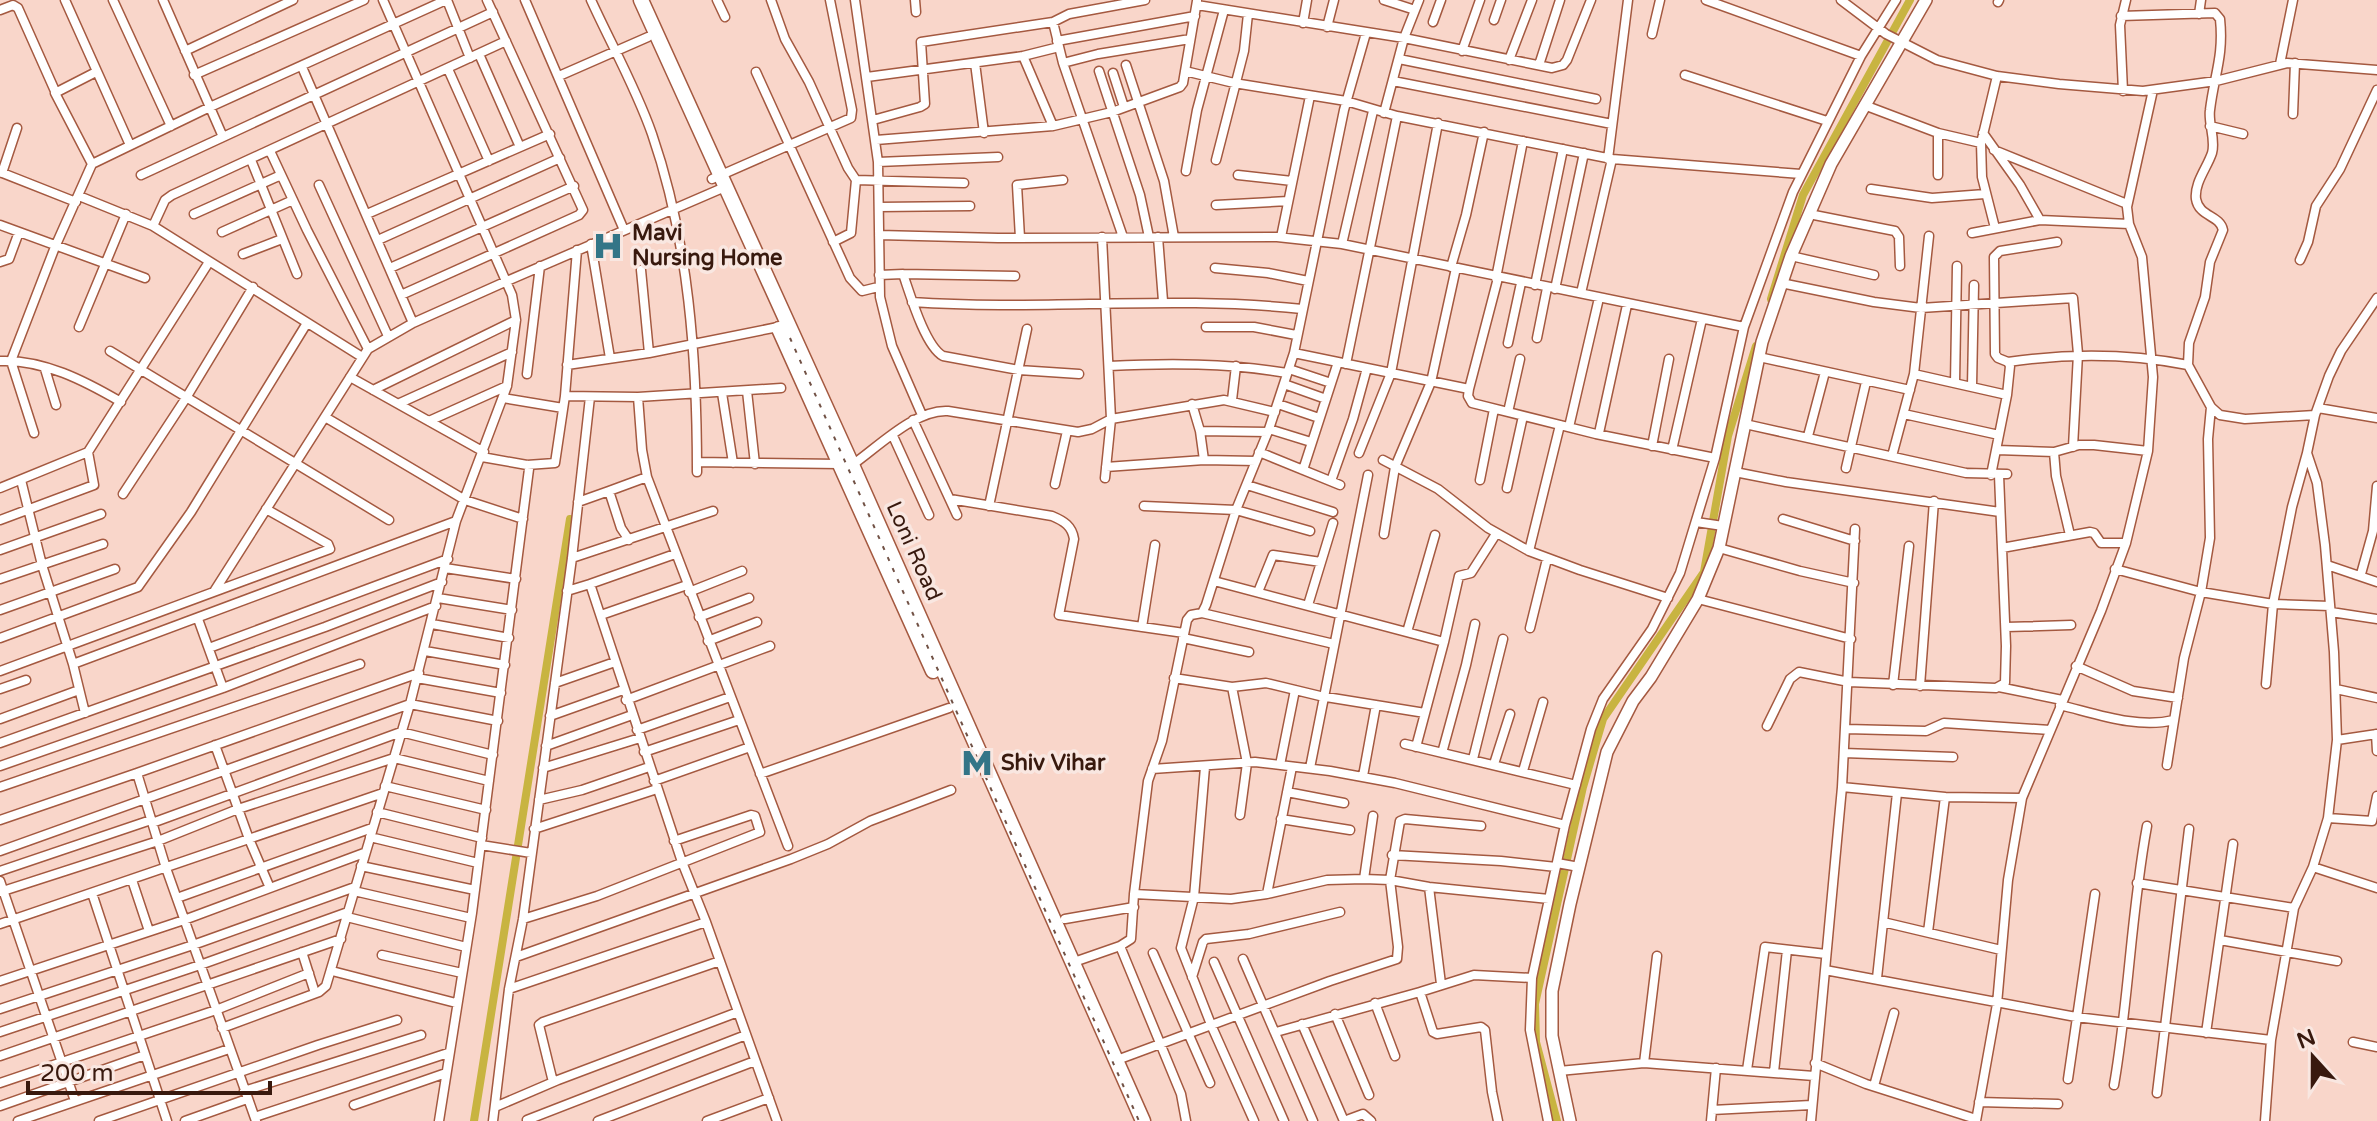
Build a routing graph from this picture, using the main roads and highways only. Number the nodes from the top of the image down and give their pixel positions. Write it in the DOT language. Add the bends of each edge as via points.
graph roads {
  1 [pos="631,0"];
  2 [pos="641,0"];
  3 [pos="718,183"];
  4 [pos="846,465"];
  5 [pos="1133,1121"];
  6 [pos="1143,1121"];
  1 -- 3 [label="highway, Loni Road"];
  2 -- 3 [label="highway, Loni Road"];
  3 -- 4 [label="highway, Loni Road"];
  3 -- 4 [label="highway, Loni Road" via="778,327"];
  4 -- 5 [label="highway, Loni Road"];
  4 -- 6 [label="highway, Loni Road"];
}
